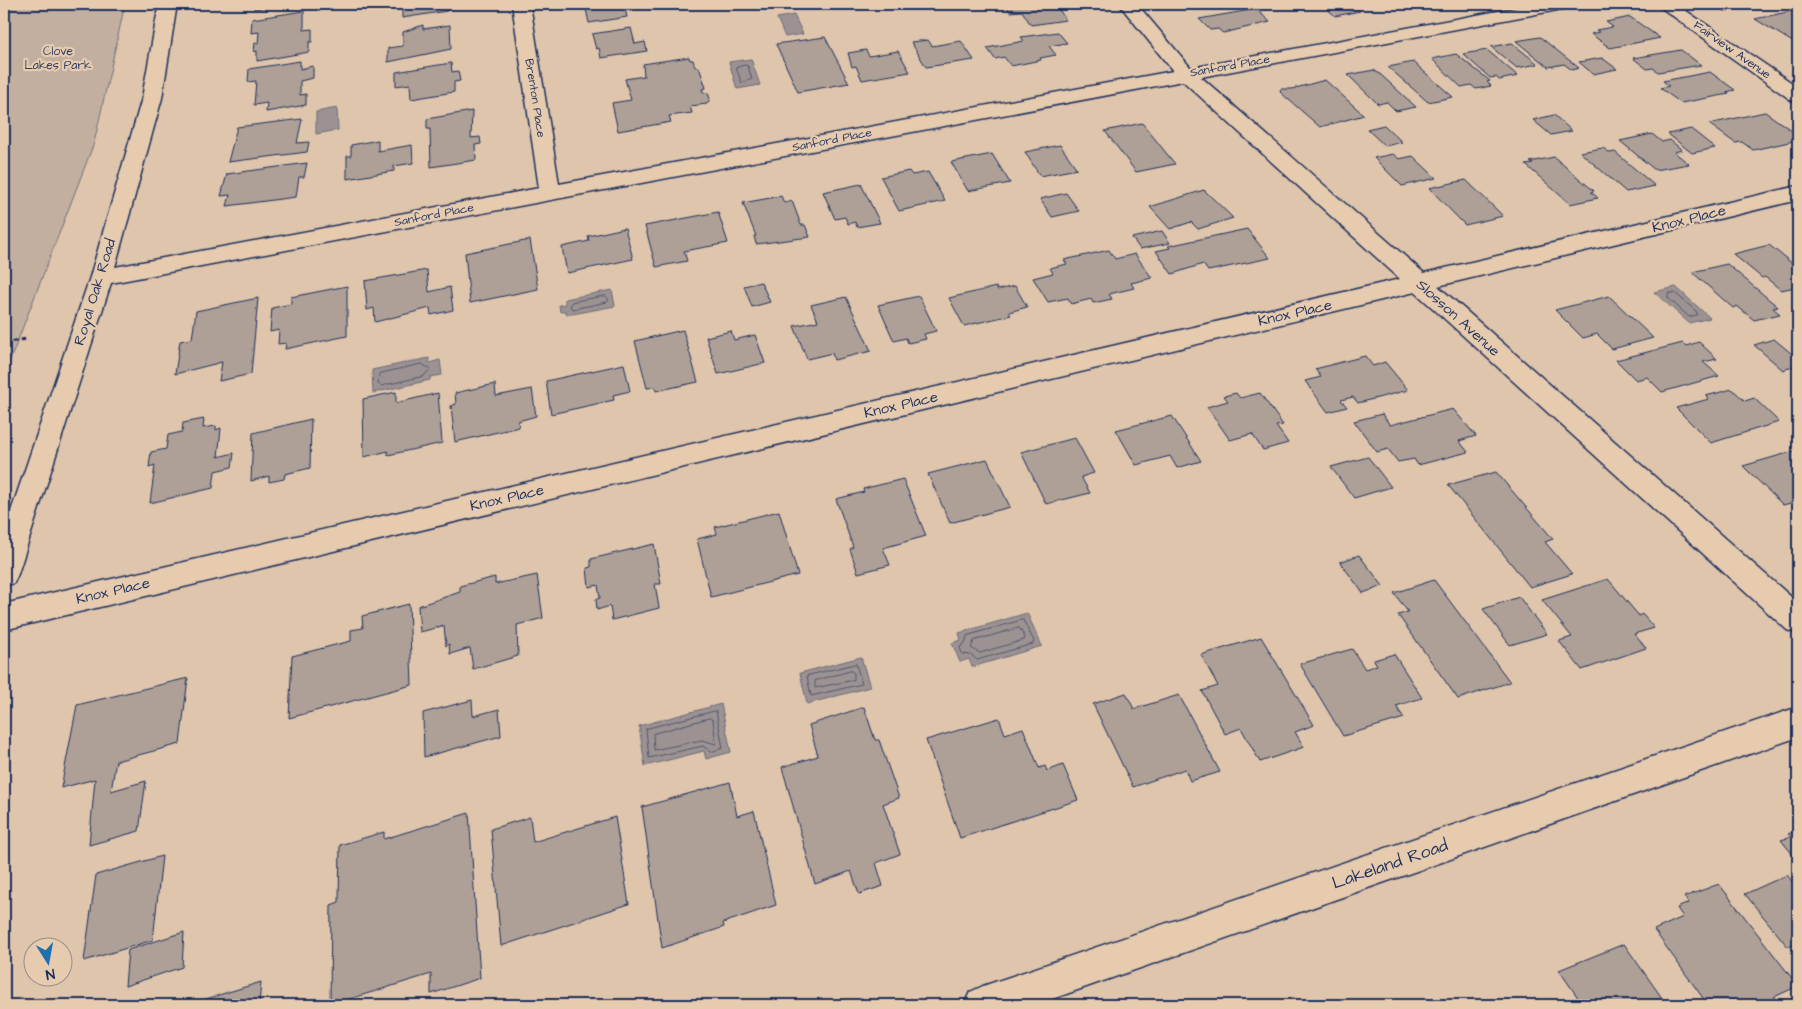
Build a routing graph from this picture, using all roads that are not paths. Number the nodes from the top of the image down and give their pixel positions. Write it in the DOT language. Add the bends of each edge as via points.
graph roads {
  1 [pos="168,4"];
  2 [pos="521,4"];
  3 [pos="1128,4"];
  4 [pos="1563,4"];
  5 [pos="1665,4"];
  6 [pos="1186,74"];
  7 [pos="1798,96"];
  8 [pos="550,193"];
  9 [pos="1798,193"];
  10 [pos="101,277"];
  11 [pos="1419,284"];
  12 [pos="4,574"];
  13 [pos="4,617"];
  14 [pos="1798,622"];
  15 [pos="1798,722"];
  16 [pos="983,1005"];
  1 -- 10 [label="street, Royal Oak Road" via="152,98"];
  2 -- 8 [label="street, Brenton Place"];
  3 -- 6 [label="street, Slosson Avenue"];
  4 -- 6 [label="street, Sanford Place"];
  5 -- 7 [label="street, Fairview Avenue"];
  6 -- 8 [label="street, Sanford Place"];
  6 -- 11 [label="street, Slosson Avenue"];
  8 -- 10 [label="street, Sanford Place"];
  9 -- 11 [label="street, Knox Place"];
  10 -- 12 [label="street, Royal Oak Road"];
  11 -- 13 [label="street, Knox Place"];
  11 -- 14 [label="street, Slosson Avenue"];
  15 -- 16 [label="street, Lakeland Road"];
}
